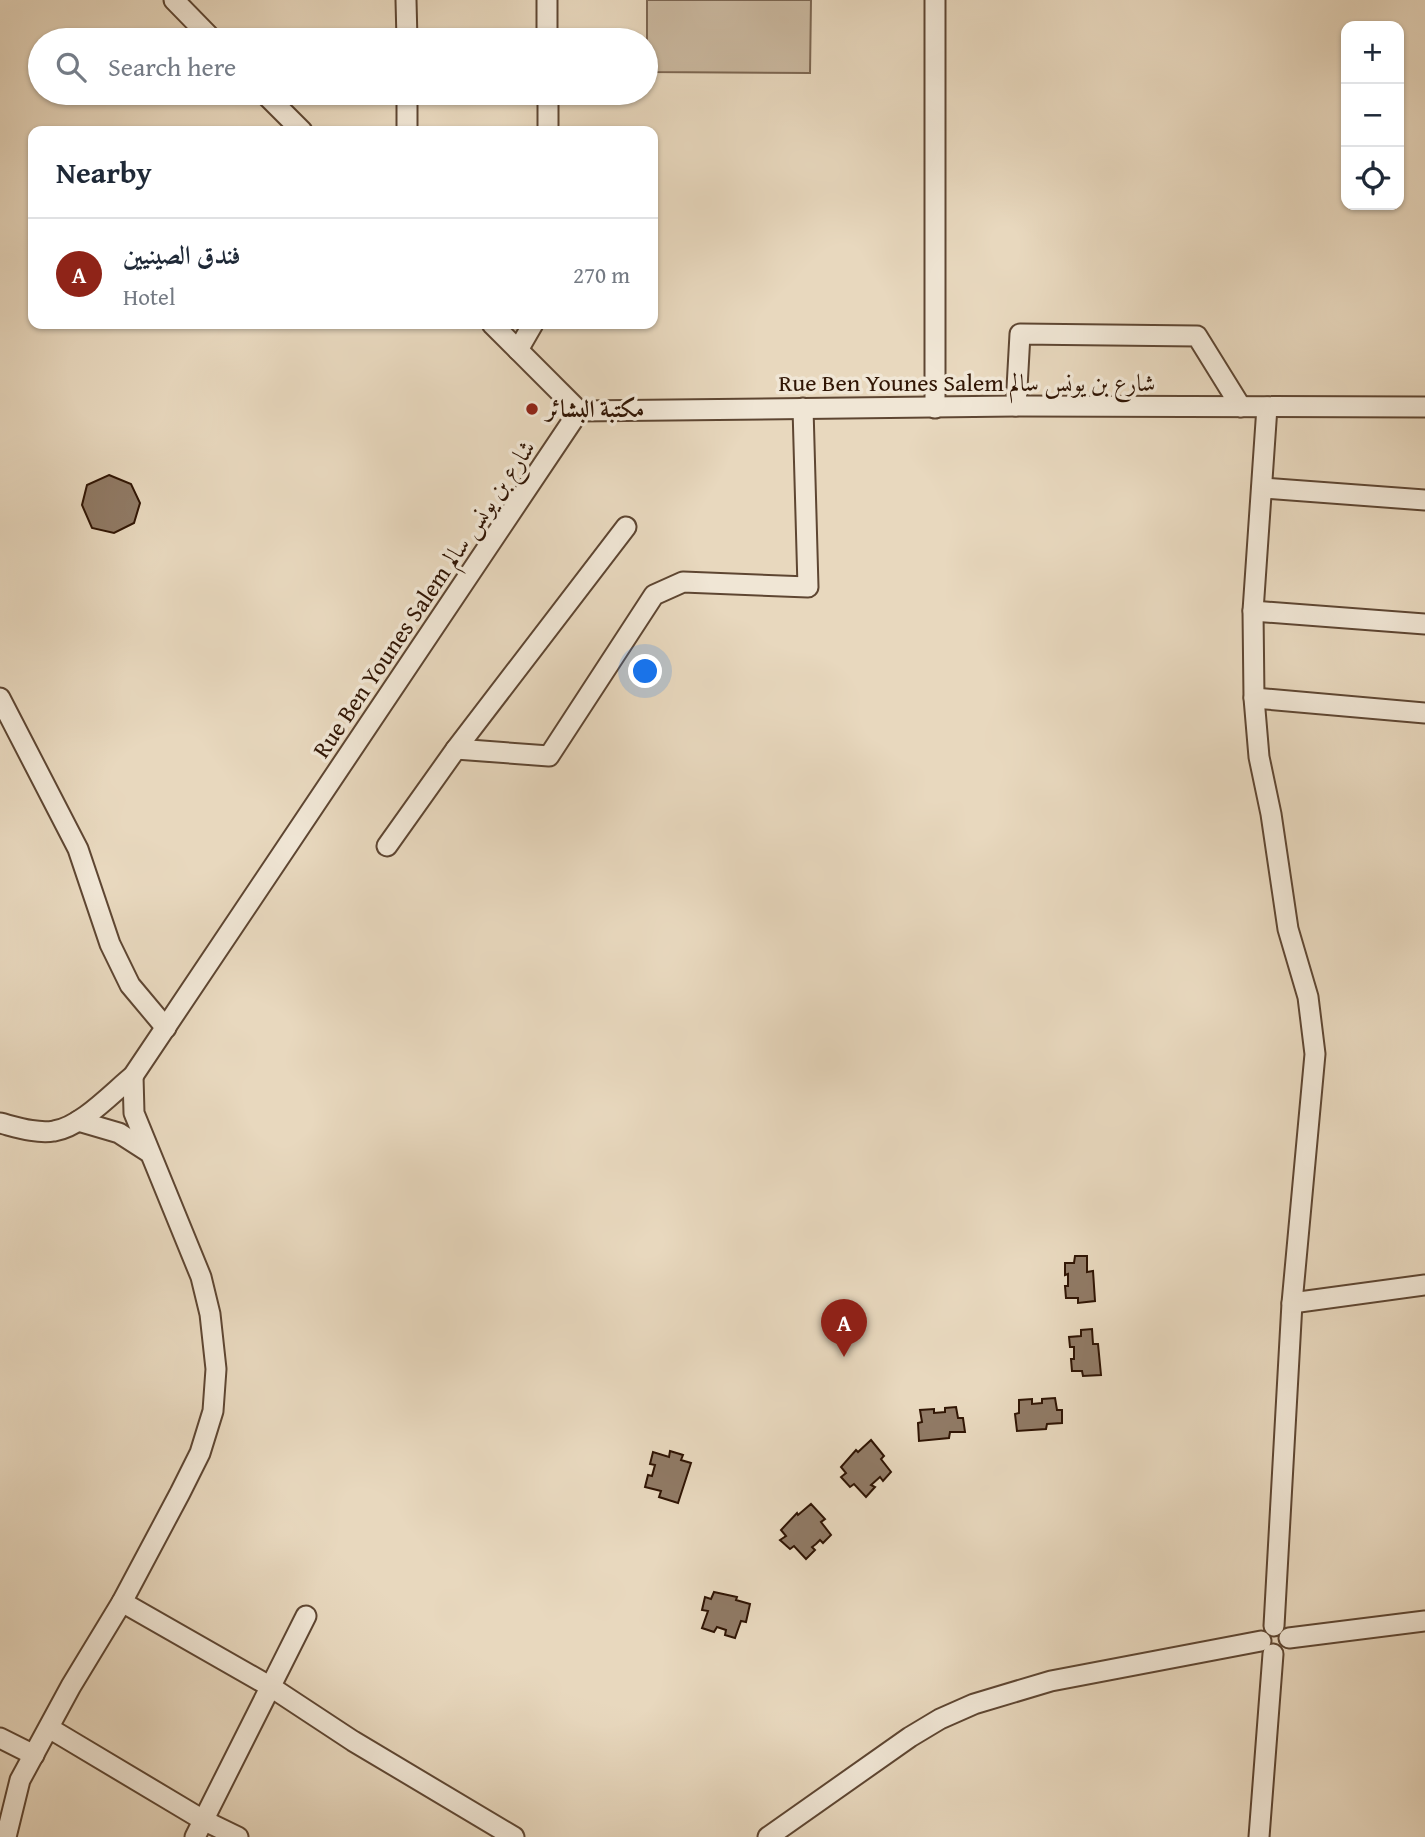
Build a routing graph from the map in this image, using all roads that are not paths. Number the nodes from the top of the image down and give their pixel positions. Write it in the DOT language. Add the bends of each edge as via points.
graph roads {
  1 [pos="174,0"];
  2 [pos="406,0"];
  3 [pos="547,0"];
  4 [pos="934,0"];
  5 [pos="202,28"];
  6 [pos="407,28"];
  7 [pos="547,28"];
  8 [pos="276,105"];
  9 [pos="407,105"];
  10 [pos="548,105"];
  11 [pos="297,126"];
  12 [pos="407,126"];
  13 [pos="548,126"];
  14 [pos="497,329"];
  15 [pos="530,329"];
  16 [pos="518,350"];
  17 [pos="1016,406"];
  18 [pos="1241,407"];
  19 [pos="1267,407"];
  20 [pos="1425,407"];
  21 [pos="803,408"];
  22 [pos="935,408"];
  23 [pos="579,411"];
  24 [pos="1262,488"];
  25 [pos="1425,500"];
  26 [pos="626,527"];
  27 [pos="1254,611"];
  28 [pos="1425,624"];
  29 [pos="0,698"];
  30 [pos="1254,698"];
  31 [pos="1425,713"];
  32 [pos="456,750"];
  33 [pos="387,846"];
  34 [pos="166,1028"];
  35 [pos="133,1076"];
  36 [pos="78,1121"];
  37 [pos="0,1123"];
  38 [pos="148,1151"];
  39 [pos="1425,1285"];
  40 [pos="1292,1303"];
  41 [pos="122,1602"];
  42 [pos="306,1616"];
  43 [pos="1425,1621"];
  44 [pos="1274,1640"];
  45 [pos="271,1687"];
  46 [pos="49,1728"];
  47 [pos="0,1738"];
  48 [pos="34,1755"];
  49 [pos="199,1829"];
  50 [pos="6,1837"];
  51 [pos="238,1837"];
  52 [pos="514,1837"];
  53 [pos="768,1837"];
  54 [pos="1259,1837"];
  1 -- 5 [label="street"];
  2 -- 6 [label="street"];
  3 -- 7 [label="street"];
  4 -- 22 [label="street"];
  8 -- 11 [label="street"];
  9 -- 12 [label="street"];
  10 -- 13 [label="street"];
  14 -- 16 [label="street"];
  15 -- 16 [label="street"];
  16 -- 23 [label="street"];
  17 -- 18 [label="street, Rue Ben Younes Salem شارع بن يونس سالم"];
  17 -- 18 [label="street" via="1020,334 1197,337"];
  17 -- 22 [label="street, Rue Ben Younes Salem شارع بن يونس سالم"];
  18 -- 19 [label="street, Rue Ben Younes Salem شارع بن يونس سالم"];
  19 -- 20 [label="street, Rue Ben Younes Salem شارع بن يونس سالم"];
  19 -- 24 [label="street"];
  21 -- 22 [label="street, Rue Ben Younes Salem شارع بن يونس سالم"];
  21 -- 23 [label="street, Rue Ben Younes Salem شارع بن يونس سالم"];
  21 -- 32 [label="street" via="808,587 683,582 654,595 549,756"];
  23 -- 34 [label="street, Rue Ben Younes Salem شارع بن يونس سالم"];
  24 -- 25 [label="street"];
  24 -- 27 [label="street"];
  26 -- 32 [label="street"];
  27 -- 28 [label="street"];
  27 -- 30 [label="street"];
  29 -- 34 [label="street" via="78,849 110,944 131,985"];
  30 -- 31 [label="street"];
  30 -- 40 [label="street" via="1259,757 1288,929 1308,997 1315,1054"];
  32 -- 33 [label="street"];
  34 -- 35 [label="street, Rue Ben Younes Salem شارع بن يونس سالم"];
  35 -- 36 [label="street, Rue Ben Younes Salem شارع بن يونس سالم"];
  35 -- 38 [label="street" via="134,1113"];
  36 -- 37 [label="street, Rue Ben Younes Salem شارع بن يونس سالم" via="54,1131"];
  36 -- 38 [label="street" via="119,1133"];
  38 -- 41 [label="street" via="201,1277 216,1369 214,1411 195,1463"];
  39 -- 40 [label="street"];
  40 -- 44 [label="street"];
  41 -- 45 [label="street"];
  41 -- 46 [label="street"];
  42 -- 45 [label="street"];
  43 -- 44 [label="street"];
  44 -- 53 [label="street" via="1051,1681 974,1704 911,1737"];
  44 -- 54 [label="street"];
  45 -- 49 [label="street"];
  45 -- 52 [label="street"];
  46 -- 48 [label="street"];
  46 -- 49 [label="street"];
  47 -- 48 [label="street"];
  48 -- 50 [label="street" via="20,1780"];
  49 -- 51 [label="street"];
}
